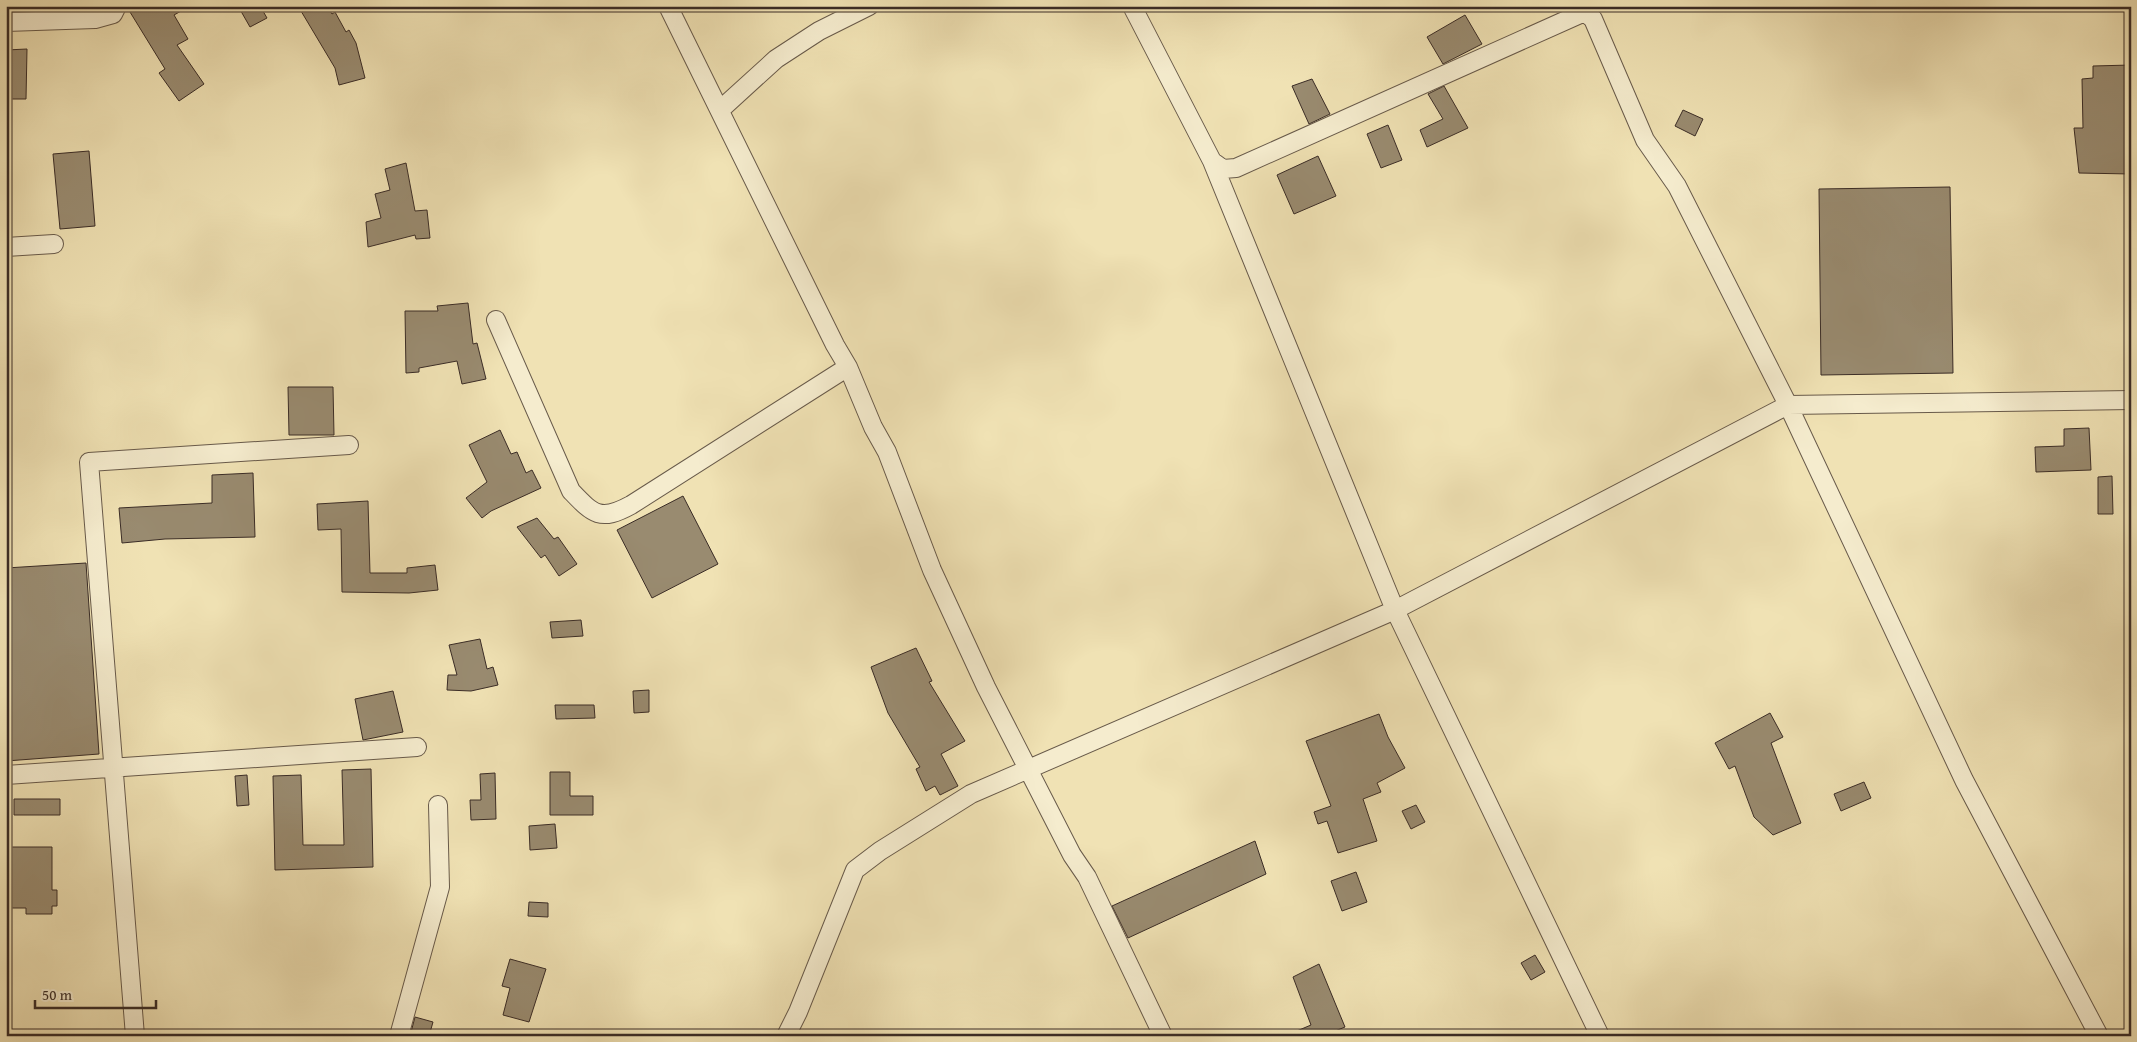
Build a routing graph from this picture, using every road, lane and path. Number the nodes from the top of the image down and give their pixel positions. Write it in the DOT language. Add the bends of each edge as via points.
graph roads {
  1 [pos="117,6"];
  2 [pos="668,6"];
  3 [pos="869,6"];
  4 [pos="1132,6"];
  5 [pos="6,22"];
  6 [pos="720,110"];
  7 [pos="1212,161"];
  8 [pos="54,244"];
  9 [pos="6,247"];
  10 [pos="496,320"];
  11 [pos="848,367"];
  12 [pos="2131,400"];
  13 [pos="1788,405"];
  14 [pos="349,445"];
  15 [pos="1395,610"];
  16 [pos="417,747"];
  17 [pos="114,769"];
  18 [pos="1028,770"];
  19 [pos="6,775"];
  20 [pos="438,805"];
  21 [pos="135,1036"];
  22 [pos="399,1036"];
  23 [pos="786,1036"];
  24 [pos="1163,1036"];
  25 [pos="1600,1036"];
  26 [pos="2099,1036"];
  1 -- 5 [label="street" via="113,14 96,19"];
  2 -- 6 [label="street"];
  3 -- 6 [label="street" via="819,31 776,58"];
  4 -- 7 [label="street"];
  6 -- 11 [label="street"];
  7 -- 13 [label="street" via="1223,169 1236,168 1571,18 1587,14 1593,19 1645,140 1678,186"];
  7 -- 15 [label="street"];
  8 -- 9 [label="street"];
  10 -- 11 [label="street" via="571,491 590,510 602,515 617,513 631,506"];
  11 -- 18 [label="street" via="887,452 932,570"];
  12 -- 13 [label="street"];
  13 -- 15 [label="street"];
  13 -- 26 [label="street" via="1964,780"];
  14 -- 17 [label="street" via="89,462"];
  15 -- 18 [label="street"];
  15 -- 25 [label="street"];
  16 -- 17 [label="street"];
  17 -- 19 [label="street"];
  17 -- 21 [label="street"];
  18 -- 23 [label="street" via="970,794 855,870"];
  18 -- 24 [label="street" via="1087,876"];
  20 -- 22 [label="street" via="440,887"];
}
